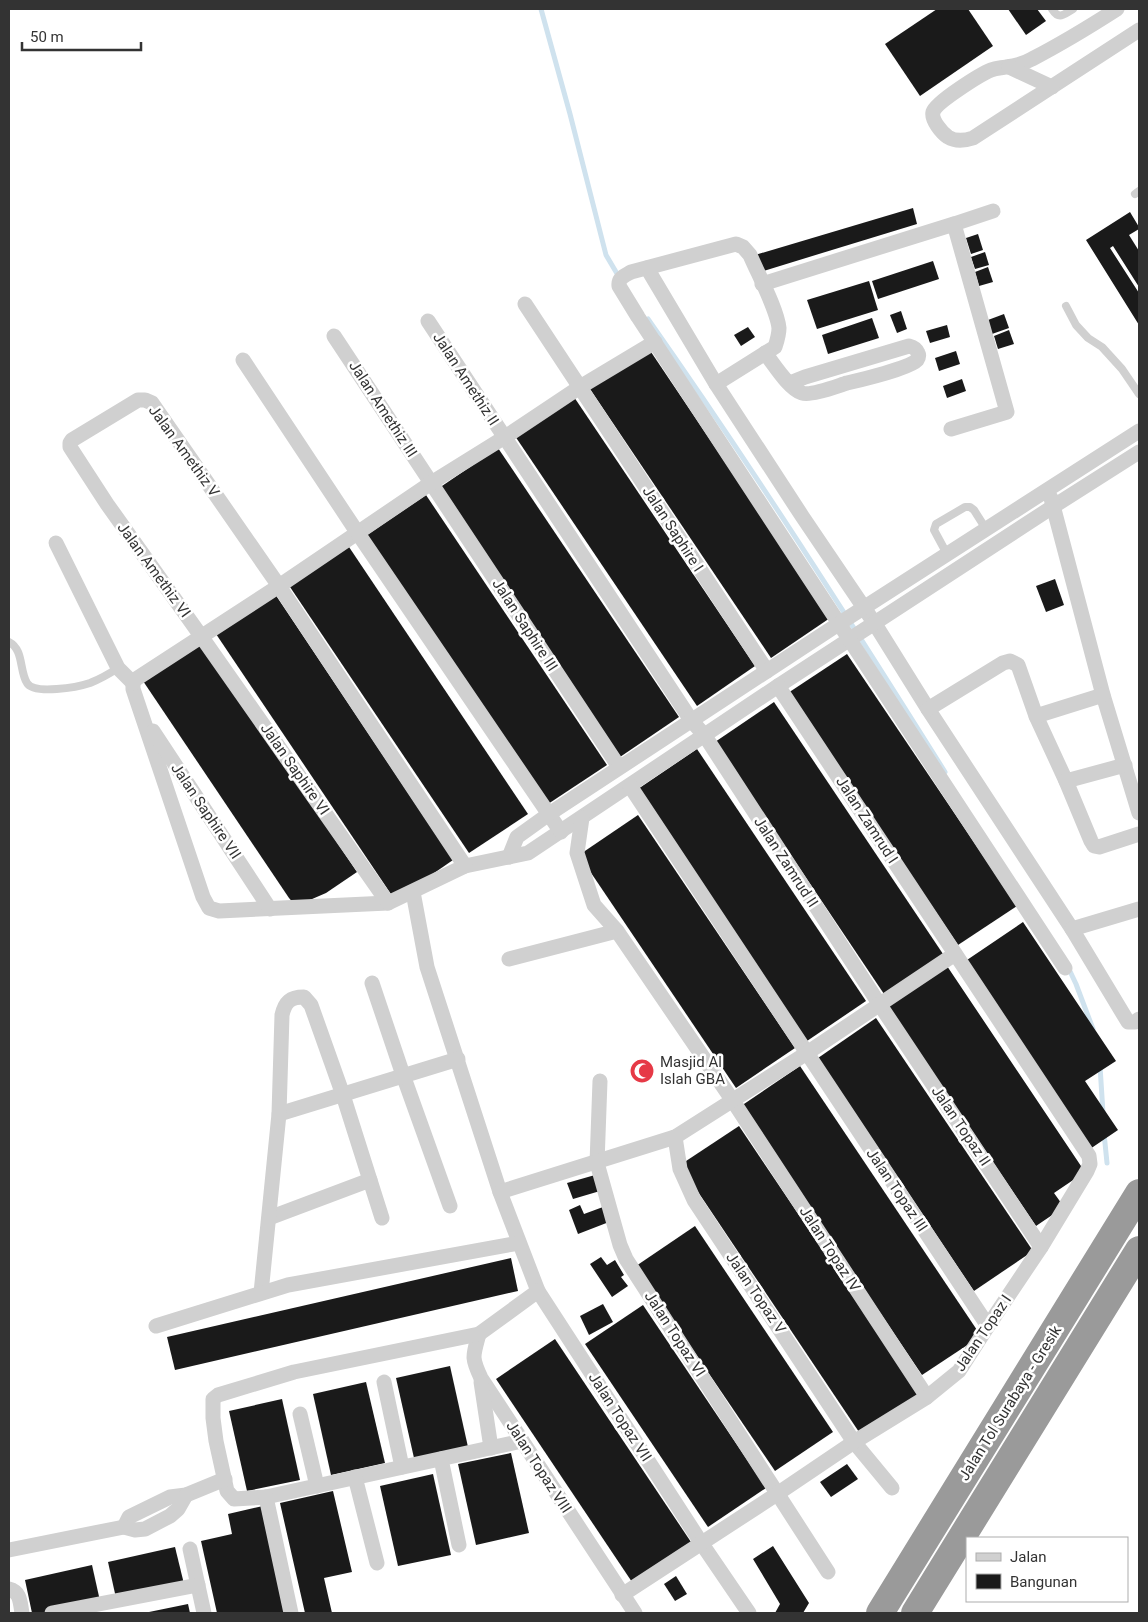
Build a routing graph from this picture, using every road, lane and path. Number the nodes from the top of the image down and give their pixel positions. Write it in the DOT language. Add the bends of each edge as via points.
graph roads {
  1 [pos="1052,9"];
  2 [pos="1073,9"];
  3 [pos="1117,9"];
  4 [pos="1139,30"];
  5 [pos="1009,67"];
  6 [pos="1052,86"];
  7 [pos="993,211"];
  8 [pos="954,224"];
  9 [pos="647,268"];
  10 [pos="762,284"];
  11 [pos="525,304"];
  12 [pos="1066,306"];
  13 [pos="428,321"];
  14 [pos="334,336"];
  15 [pos="655,342"];
  16 [pos="765,353"];
  17 [pos="244,360"];
  18 [pos="716,384"];
  19 [pos="790,384"];
  20 [pos="1137,385"];
  21 [pos="580,387"];
  22 [pos="1139,394"];
  23 [pos="951,429"];
  24 [pos="1139,430"];
  25 [pos="505,437"];
  26 [pos="1139,452"];
  27 [pos="431,483"];
  28 [pos="1048,489"];
  29 [pos="107,504"];
  30 [pos="1054,506"];
  31 [pos="986,529"];
  32 [pos="357,532"];
  33 [pos="56,544"];
  34 [pos="947,554"];
  35 [pos="278,586"];
  36 [pos="852,616"];
  37 [pos="863,632"];
  38 [pos="201,636"];
  39 [pos="9,642"];
  40 [pos="118,668"];
  41 [pos="767,671"];
  42 [pos="133,683"];
  43 [pos="778,686"];
  44 [pos="1103,695"];
  45 [pos="928,709"];
  46 [pos="141,713"];
  47 [pos="1036,716"];
  48 [pos="691,720"];
  49 [pos="928,733"];
  50 [pos="705,736"];
  51 [pos="1125,765"];
  52 [pos="619,767"];
  53 [pos="1066,781"];
  54 [pos="630,786"];
  55 [pos="1139,813"];
  56 [pos="548,814"];
  57 [pos="582,818"];
  58 [pos="561,832"];
  59 [pos="1139,834"];
  60 [pos="509,856"];
  61 [pos="465,866"];
  62 [pos="413,892"];
  63 [pos="388,903"];
  64 [pos="270,909"];
  65 [pos="1139,909"];
  66 [pos="1072,929"];
  67 [pos="617,931"];
  68 [pos="955,954"];
  69 [pos="509,959"];
  70 [pos="1065,968"];
  71 [pos="372,982"];
  72 [pos="880,1005"];
  73 [pos="1139,1019"];
  74 [pos="807,1053"];
  75 [pos="458,1059"];
  76 [pos="403,1075"];
  77 [pos="600,1081"];
  78 [pos="343,1095"];
  79 [pos="733,1101"];
  80 [pos="279,1114"];
  81 [pos="675,1137"];
  82 [pos="597,1163"];
  83 [pos="370,1180"];
  84 [pos="500,1192"];
  85 [pos="1139,1193"];
  86 [pos="450,1206"];
  87 [pos="269,1218"];
  88 [pos="382,1218"];
  89 [pos="520,1243"];
  90 [pos="1042,1246"];
  91 [pos="1139,1250"];
  92 [pos="538,1291"];
  93 [pos="261,1293"];
  94 [pos="156,1326"];
  95 [pos="988,1326"];
  96 [pos="479,1334"];
  97 [pos="481,1378"];
  98 [pos="384,1382"];
  99 [pos="926,1397"];
  100 [pos="300,1414"];
  101 [pos="522,1441"];
  102 [pos="854,1442"];
  103 [pos="491,1448"];
  104 [pos="441,1458"];
  105 [pos="402,1467"];
  106 [pos="355,1477"];
  107 [pos="225,1479"];
  108 [pos="318,1486"];
  109 [pos="892,1488"];
  110 [pos="777,1494"];
  111 [pos="266,1497"];
  112 [pos="702,1544"];
  113 [pos="460,1545"];
  114 [pos="190,1549"];
  115 [pos="9,1550"];
  116 [pos="377,1563"];
  117 [pos="828,1572"];
  118 [pos="198,1585"];
  119 [pos="9,1589"];
  120 [pos="622,1595"];
  121 [pos="110,1608"];
  122 [pos="22,1613"];
  123 [pos="52,1613"];
  124 [pos="204,1613"];
  125 [pos="291,1613"];
  126 [pos="635,1613"];
  127 [pos="749,1613"];
  128 [pos="880,1613"];
  129 [pos="915,1613"];
  1 -- 2 [label="lane" via="1059,16"];
  3 -- 5 [label="street" via="1076,36 1029,61"];
  4 -- 6 [label="street"];
  5 -- 6 [label="street"];
  5 -- 6 [label="street" via="993,69 936,107 933,119 945,135 954,140 973,138"];
  7 -- 8 [label="street"];
  8 -- 10 [label="street"];
  8 -- 23 [label="street" via="1007,412"];
  9 -- 10 [label="street" via="736,244 750,255"];
  9 -- 15 [label="street" via="622,278 619,286"];
  9 -- 18 [label="street"];
  10 -- 16 [label="street" via="776,314 779,330 775,347"];
  11 -- 21 [label="street, Jalan Saphire I"];
  12 -- 20 [label="lane" via="1076,325 1088,338 1102,346"];
  13 -- 25 [label="street, Jalan Amethiz II"];
  14 -- 27 [label="street, Jalan Amethiz III"];
  15 -- 21 [label="street"];
  15 -- 36 [label="street"];
  16 -- 18 [label="street"];
  16 -- 19 [label="street"];
  17 -- 32 [label="street"];
  18 -- 36 [label="street" via="802,516"];
  19 -- 19 [label="street" via="805,376 909,346 918,354 915,362 900,368 806,394"];
  20 -- 22 [label="lane"];
  21 -- 25 [label="street"];
  21 -- 41 [label="street, Jalan Saphire I"];
  24 -- 28 [label="street"];
  25 -- 27 [label="street"];
  25 -- 48 [label="street, Jalan Amethiz II"];
  26 -- 30 [label="street"];
  27 -- 32 [label="street"];
  27 -- 52 [label="street, Jalan Saphire III"];
  28 -- 30 [label="street"];
  28 -- 31 [label="street"];
  29 -- 35 [label="street, Jalan Amethiz V" via="70,443 138,400 145,400 152,403"];
  29 -- 38 [label="street, Jalan Amethiz VI"];
  30 -- 37 [label="street"];
  30 -- 44 [label="street"];
  31 -- 34 [label="street"];
  31 -- 34 [label="lane" via="970,507 936,524 934,530"];
  32 -- 35 [label="street"];
  32 -- 56 [label="street"];
  33 -- 40 [label="street"];
  34 -- 36 [label="street"];
  35 -- 38 [label="street"];
  35 -- 61 [label="street"];
  36 -- 37 [label="street"];
  36 -- 37 [label="street"];
  36 -- 41 [label="street"];
  37 -- 43 [label="street"];
  37 -- 45 [label="street"];
  37 -- 49 [label="street"];
  38 -- 42 [label="street"];
  38 -- 63 [label="street, Jalan Saphire VI"];
  39 -- 40 [label="lane" via="17,649 26,680 34,689 80,685"];
  40 -- 42 [label="street"];
  41 -- 48 [label="street"];
  42 -- 46 [label="street" via="132,689"];
  43 -- 50 [label="street"];
  43 -- 68 [label="street, Jalan Zamrud I"];
  44 -- 47 [label="street"];
  44 -- 51 [label="street"];
  45 -- 47 [label="street" via="1003,663 1010,662 1018,665"];
  45 -- 49 [label="street"];
  46 -- 64 [label="street, Jalan Saphire VII"];
  46 -- 64 [label="street" via="209,908 219,911"];
  47 -- 53 [label="street"];
  48 -- 50 [label="street, Jalan Zamrud II"];
  48 -- 52 [label="street"];
  49 -- 66 [label="street"];
  49 -- 70 [label="street"];
  50 -- 54 [label="street"];
  50 -- 72 [label="street, Jalan Zamrud II"];
  51 -- 53 [label="street"];
  51 -- 55 [label="street"];
  52 -- 56 [label="street"];
  53 -- 59 [label="street" via="1094,846"];
  54 -- 57 [label="street"];
  54 -- 74 [label="street, Jalan Topaz III"];
  56 -- 58 [label="street"];
  56 -- 60 [label="street" via="517,836"];
  57 -- 58 [label="street"];
  57 -- 67 [label="street, Jalan Topaz IV" via="577,853 594,905"];
  58 -- 60 [label="street" via="528,853"];
  60 -- 61 [label="street"];
  61 -- 62 [label="street"];
  62 -- 63 [label="street"];
  62 -- 75 [label="street, Jalan Topaz VII" via="427,966"];
  63 -- 64 [label="street"];
  65 -- 66 [label="street"];
  66 -- 73 [label="street" via="1128,1022"];
  67 -- 69 [label="street"];
  67 -- 79 [label="street, Jalan Topaz IV"];
  68 -- 72 [label="street"];
  68 -- 90 [label="street, Jalan Topaz I" via="1089,1156 1087,1171"];
  71 -- 76 [label="street"];
  72 -- 74 [label="street"];
  72 -- 90 [label="street, Jalan Topaz II"];
  74 -- 79 [label="street"];
  74 -- 95 [label="street, Jalan Topaz III"];
  75 -- 76 [label="street"];
  75 -- 84 [label="street, Jalan Topaz VII"];
  76 -- 78 [label="street"];
  76 -- 86 [label="street"];
  77 -- 82 [label="street, Jalan Topaz VI"];
  78 -- 80 [label="street"];
  78 -- 80 [label="street" via="312,1005 304,997 293,998 285,1004 282,1015"];
  78 -- 83 [label="street"];
  79 -- 81 [label="street"];
  79 -- 99 [label="street, Jalan Topaz IV"];
  80 -- 87 [label="street"];
  81 -- 82 [label="street"];
  81 -- 102 [label="street, Jalan Topaz V" via="680,1169 694,1200"];
  82 -- 84 [label="street"];
  82 -- 110 [label="street, Jalan Topaz VI" via="626,1259"];
  83 -- 87 [label="street"];
  83 -- 88 [label="street"];
  84 -- 89 [label="street, Jalan Topaz VII"];
  85 -- 128 [label="highway, Jalan Tol Surabaya - Gresik"];
  87 -- 93 [label="street"];
  89 -- 92 [label="street, Jalan Topaz VII"];
  89 -- 93 [label="street" via="288,1285"];
  90 -- 95 [label="street, Jalan Topaz I"];
  91 -- 129 [label="highway, Jalan Tol Surabaya - Gresik"];
  92 -- 96 [label="street"];
  92 -- 112 [label="street, Jalan Topaz VII"];
  93 -- 94 [label="street"];
  95 -- 99 [label="street, Jalan Topaz I" via="959,1371"];
  96 -- 97 [label="street, Jalan Topaz VIII" via="474,1362"];
  96 -- 107 [label="street" via="294,1372 218,1395 213,1399 213,1418"];
  97 -- 101 [label="street, Jalan Topaz VIII"];
  97 -- 103 [label="street"];
  98 -- 105 [label="street"];
  99 -- 102 [label="street, Jalan Topaz I"];
  100 -- 108 [label="street"];
  101 -- 103 [label="street"];
  101 -- 120 [label="street, Jalan Topaz VIII"];
  102 -- 109 [label="street, Jalan Topaz V"];
  102 -- 110 [label="street, Jalan Topaz I"];
  103 -- 104 [label="street"];
  104 -- 105 [label="street"];
  104 -- 113 [label="street"];
  105 -- 106 [label="street"];
  106 -- 108 [label="street"];
  106 -- 116 [label="street"];
  107 -- 111 [label="street" via="227,1491 234,1499"];
  107 -- 115 [label="street" via="186,1495 170,1496 129,1517 124,1527"];
  108 -- 111 [label="street"];
  110 -- 112 [label="street, Jalan Topaz I"];
  110 -- 117 [label="street, Jalan Topaz VI"];
  111 -- 125 [label="street"];
  112 -- 120 [label="street, Jalan Topaz I"];
  112 -- 127 [label="street, Jalan Topaz VII"];
  114 -- 118 [label="street"];
  118 -- 121 [label="street"];
  118 -- 124 [label="street"];
  119 -- 122 [label="street" via="18,1595"];
  120 -- 126 [label="street, Jalan Topaz VIII"];
  121 -- 123 [label="street"];
}
